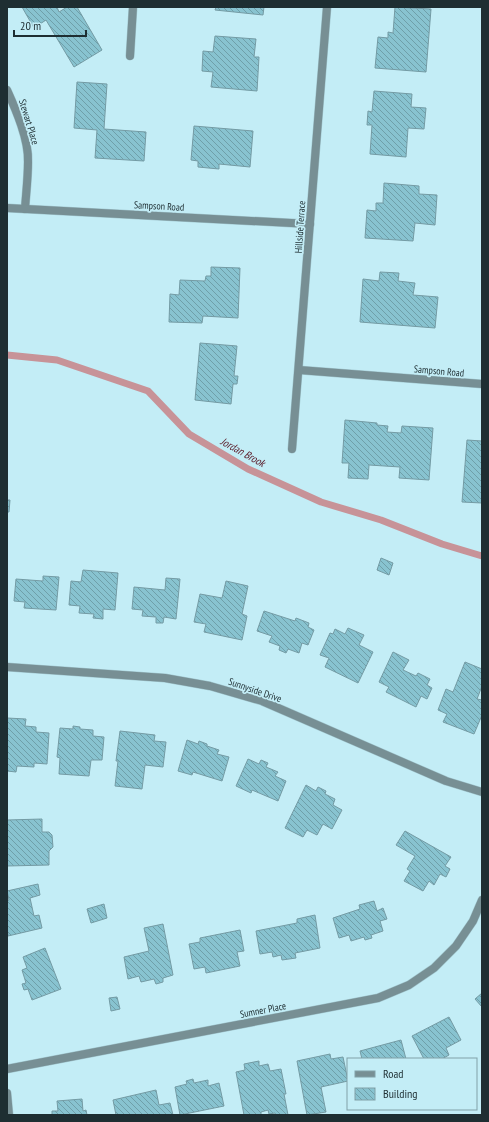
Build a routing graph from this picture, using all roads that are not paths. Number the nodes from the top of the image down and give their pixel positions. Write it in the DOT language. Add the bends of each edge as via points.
graph roads {
  1 [pos="133,7"];
  2 [pos="327,7"];
  3 [pos="130,56"];
  4 [pos="7,90"];
  5 [pos="7,208"];
  6 [pos="25,209"];
  7 [pos="310,224"];
  8 [pos="299,370"];
  9 [pos="482,384"];
  10 [pos="292,449"];
  11 [pos="7,667"];
  12 [pos="482,792"];
  13 [pos="482,900"];
  14 [pos="7,1069"];
  15 [pos="7,1093"];
  16 [pos="9,1115"];
  1 -- 3 [label="street"];
  2 -- 7 [label="street, Hillside Terrace"];
  4 -- 6 [label="street, Stewart Place" via="26,142 28,161"];
  5 -- 6 [label="street, Sampson Road"];
  6 -- 7 [label="street, Sampson Road"];
  7 -- 8 [label="street, Hillside Terrace"];
  8 -- 9 [label="street, Sampson Road"];
  8 -- 10 [label="street, Hillside Terrace"];
  11 -- 12 [label="street, Sunnyside Drive" via="165,678 210,686 262,701 446,781"];
  13 -- 14 [label="street, Sumner Place" via="473,921 456,946 434,968 409,985 378,998"];
  15 -- 16 [label="street"];
}
